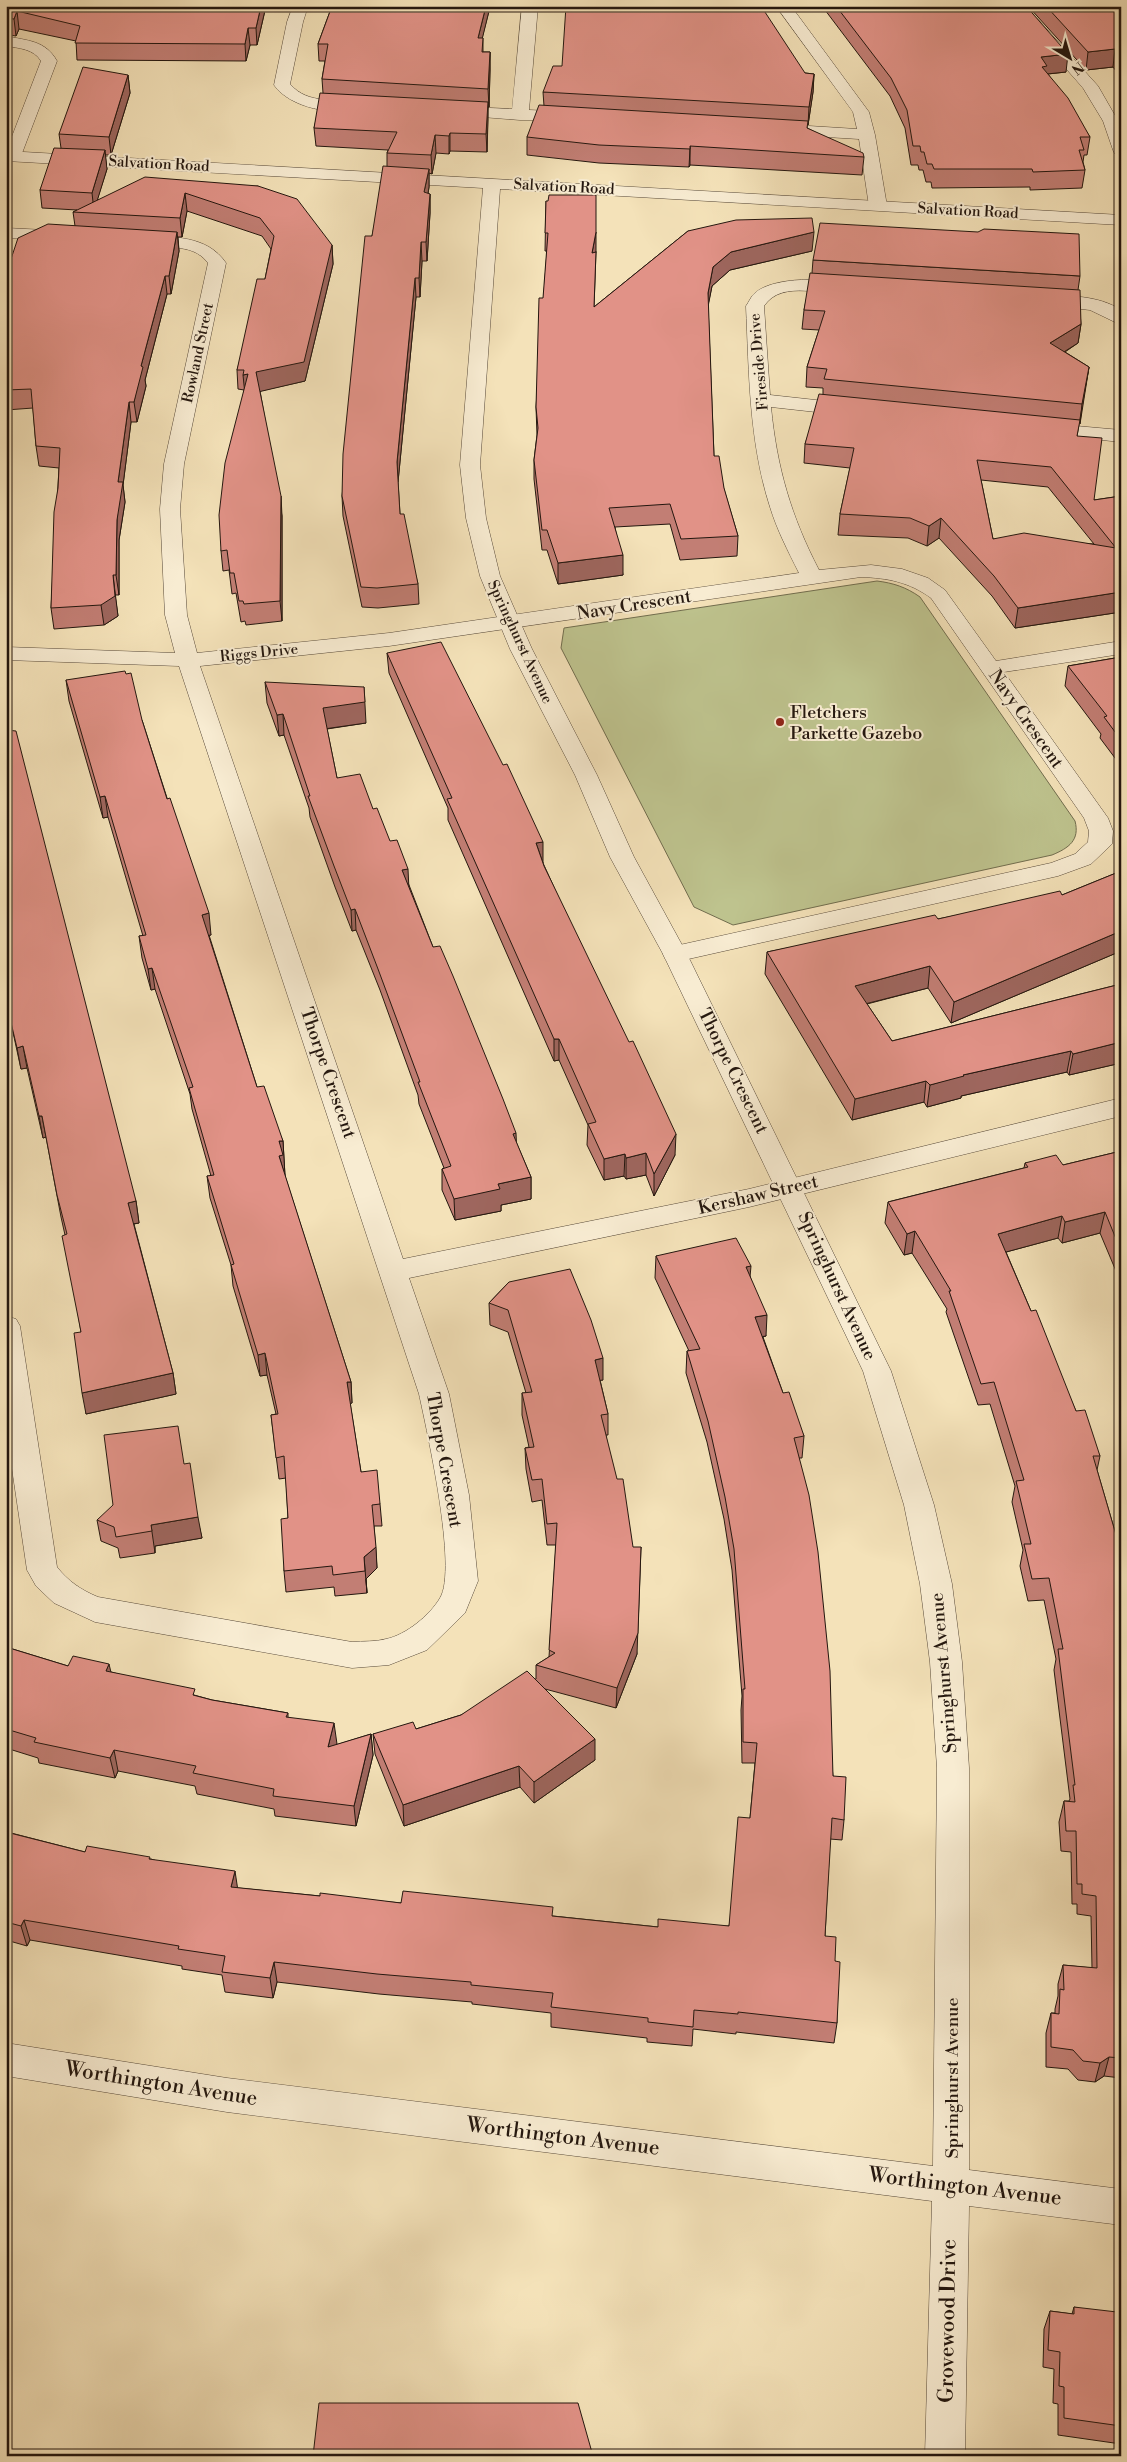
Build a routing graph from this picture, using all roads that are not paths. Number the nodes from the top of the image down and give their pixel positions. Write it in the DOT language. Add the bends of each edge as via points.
graph roads {
  1 [pos="301,6"];
  2 [pos="530,6"];
  3 [pos="782,6"];
  4 [pos="1018,6"];
  5 [pos="6,41"];
  6 [pos="369,106"];
  7 [pos="437,110"];
  8 [pos="520,115"];
  9 [pos="590,118"];
  10 [pos="757,128"];
  11 [pos="867,135"];
  12 [pos="1121,150"];
  13 [pos="10,156"];
  14 [pos="492,183"];
  15 [pos="878,206"];
  16 [pos="1121,220"];
  17 [pos="6,232"];
  18 [pos="82,237"];
  19 [pos="121,239"];
  20 [pos="867,289"];
  21 [pos="1026,298"];
  22 [pos="1121,320"];
  23 [pos="762,400"];
  24 [pos="875,412"];
  25 [pos="1019,427"];
  26 [pos="1121,436"];
  27 [pos="812,578"];
  28 [pos="510,623"];
  29 [pos="1121,647"];
  30 [pos="6,653"];
  31 [pos="187,659"];
  32 [pos="990,668"];
  33 [pos="675,954"];
  34 [pos="1121,1107"];
  35 [pos="791,1188"];
  36 [pos="393,1271"];
  37 [pos="6,1326"];
  38 [pos="6,2059"];
  39 [pos="951,2185"];
  40 [pos="1121,2206"];
  41 [pos="945,2456"];
  1 -- 6 [label="street" via="282,86 293,98 310,103"];
  2 -- 8 [label="street"];
  3 -- 11 [label="street" via="854,100 865,122"];
  4 -- 12 [label="street" via="1090,86 1111,121"];
  5 -- 13 [label="street" via="32,46 44,52 49,61"];
  7 -- 8 [label="street"];
  8 -- 9 [label="street"];
  10 -- 11 [label="street"];
  11 -- 15 [label="street"];
  13 -- 14 [label="street, Salvation Road"];
  14 -- 15 [label="street, Salvation Road"];
  14 -- 28 [label="street, Springhurst Avenue" via="470,465 476,518 490,576"];
  15 -- 16 [label="street, Salvation Road"];
  17 -- 18 [label="street"];
  19 -- 31 [label="street, Rowland Street" via="195,246 217,262 174,464 170,509 176,615"];
  20 -- 23 [label="street, Fireside Drive" via="792,286 768,292 757,301"];
  21 -- 22 [label="street" via="1090,304"];
  23 -- 24 [label="street"];
  23 -- 27 [label="street, Fireside Drive" via="766,448 776,496"];
  25 -- 26 [label="street"];
  27 -- 28 [label="street, Navy Crescent"];
  27 -- 32 [label="street, Navy Crescent" via="882,571 923,583 938,594"];
  28 -- 31 [label="street, Riggs Drive" via="230,658"];
  28 -- 33 [label="street, Springhurst Avenue" via="586,775 622,857"];
  29 -- 32 [label="street"];
  30 -- 31 [label="street, Riggs Drive"];
  31 -- 36 [label="street, Thorpe Crescent"];
  32 -- 33 [label="street, Navy Crescent" via="1096,818 1101,831 1100,844 1084,859 1058,869"];
  33 -- 35 [label="street, Thorpe Crescent"];
  34 -- 35 [label="street, Kershaw Street"];
  35 -- 36 [label="street, Kershaw Street"];
  35 -- 39 [label="street, Springhurst Avenue" via="877,1371 919,1505 936,1584 946,1662 953,1768"];
  36 -- 37 [label="street, Thorpe Crescent" via="434,1394 454,1495 462,1581 454,1604 440,1620 416,1641 389,1652 352,1655 95,1609 70,1600 52,1585 42,1570 36,1538"];
  38 -- 39 [label="street, Worthington Avenue" via="227,2095"];
  39 -- 40 [label="street, Worthington Avenue"];
  39 -- 41 [label="street, Grovewood Drive"];
}
